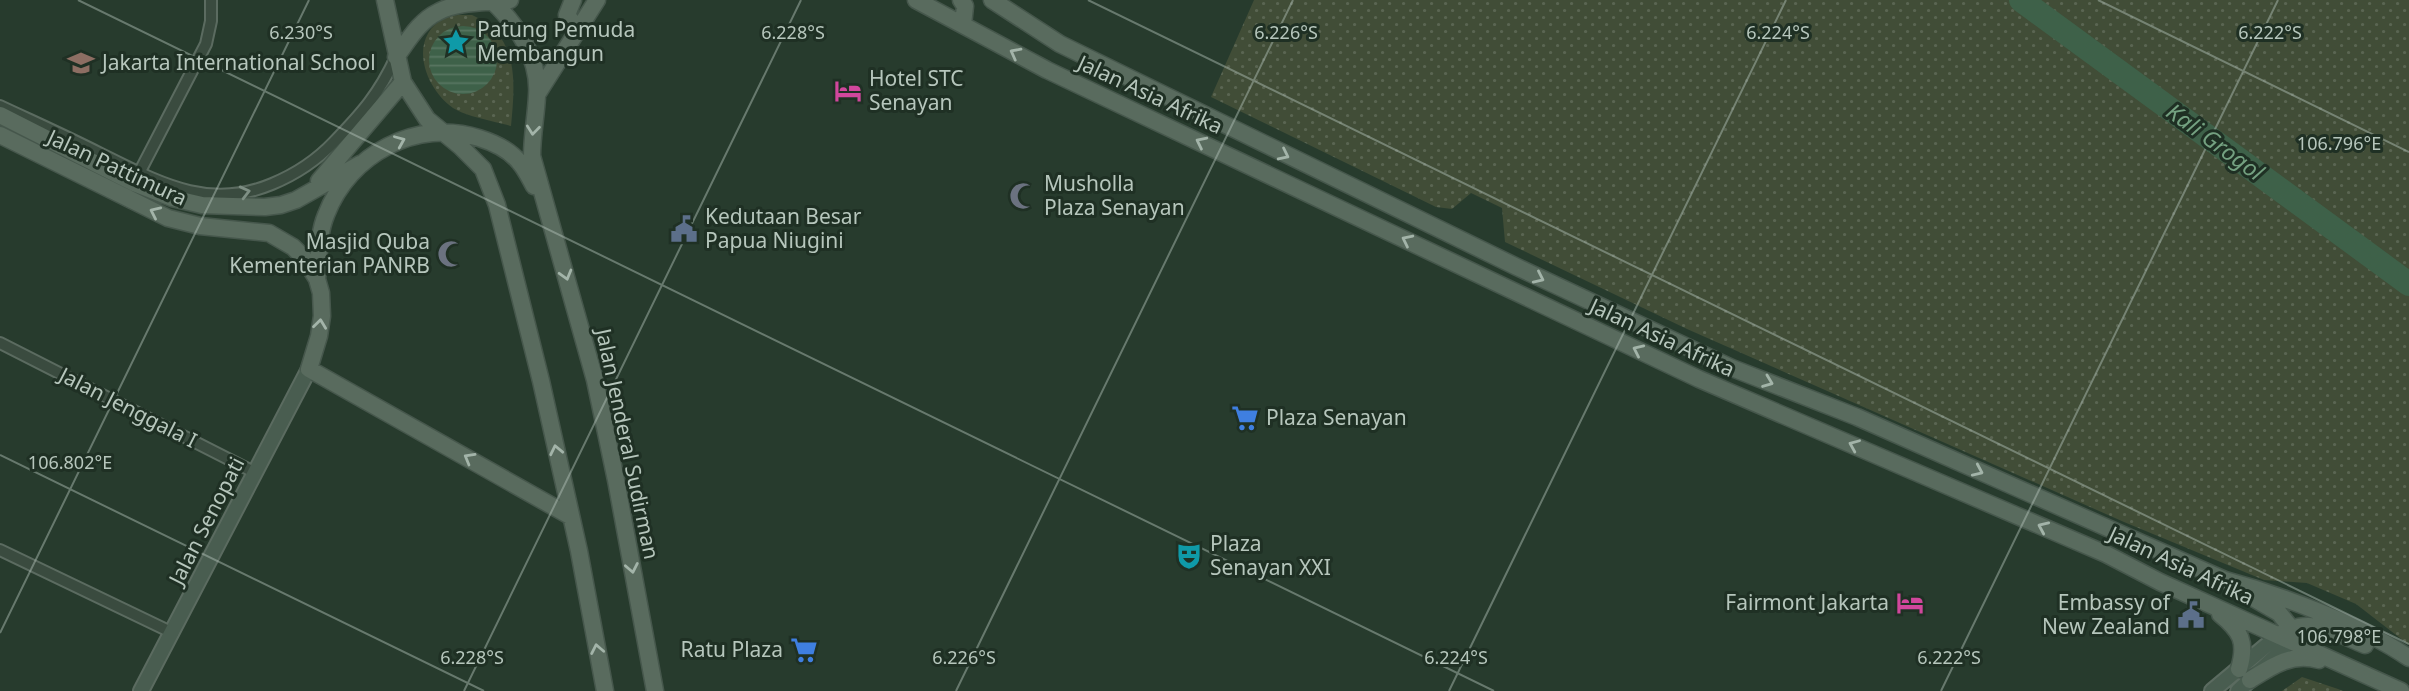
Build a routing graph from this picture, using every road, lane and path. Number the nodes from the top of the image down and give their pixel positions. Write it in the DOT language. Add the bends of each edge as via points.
graph roads {
  1 [pos="211,0"];
  2 [pos="385,0"];
  3 [pos="510,0"];
  4 [pos="573,0"];
  5 [pos="597,0"];
  6 [pos="916,0"];
  7 [pos="961,0"];
  8 [pos="992,0"];
  9 [pos="492,1"];
  10 [pos="963,25"];
  11 [pos="577,29"];
  12 [pos="396,57"];
  13 [pos="403,82"];
  14 [pos="538,93"];
  15 [pos="0,106"];
  16 [pos="0,115"];
  17 [pos="445,133"];
  18 [pos="0,135"];
  19 [pos="360,164"];
  20 [pos="137,178"];
  21 [pos="311,191"];
  22 [pos="547,209"];
  23 [pos="1478,248"];
  24 [pos="1468,270"];
  25 [pos="317,279"];
  26 [pos="0,343"];
  27 [pos="309,369"];
  28 [pos="256,473"];
  29 [pos="570,516"];
  30 [pos="2117,532"];
  31 [pos="0,550"];
  32 [pos="2106,554"];
  33 [pos="2225,580"];
  34 [pos="2204,601"];
  35 [pos="173,633"];
  36 [pos="2287,634"];
  37 [pos="2409,658"];
  38 [pos="2409,665"];
  39 [pos="2242,680"];
  40 [pos="141,691"];
  41 [pos="606,691"];
  42 [pos="655,691"];
  43 [pos="2212,691"];
  44 [pos="2381,691"];
  45 [pos="2401,691"];
  1 -- 20 [label="street" via="206,44"];
  2 -- 12 [label="main road"];
  3 -- 9 [label="main road"];
  4 -- 11 [label="main road" via="567,15"];
  5 -- 11 [label="main road"];
  6 -- 10 [label="main road, Jalan Asia Afrika"];
  7 -- 10 [label="main road" via="965,6"];
  8 -- 23 [label="main road, Jalan Asia Afrika, one-way" via="1060,44"];
  9 -- 12 [label="main road" via="438,12 422,24"];
  9 -- 14 [label="main road" via="525,41"];
  24 -- 10 [label="main road, Jalan Asia Afrika, one-way" via="1047,70"];
  11 -- 14 [label="main road"];
  12 -- 13 [label="main road"];
  20 -- 12 [label="street, Jalan Pattimura, one-way" via="212,196 237,195 293,175 323,153 359,116 382,88"];
  13 -- 17 [label="main road" via="422,114"];
  13 -- 21 [label="main road"];
  14 -- 22 [label="main road, one-way" via="532,156"];
  15 -- 20 [label="street, Jalan Pattimura"];
  16 -- 20 [label="main road, Jalan Pattimura"];
  19 -- 17 [label="main road, one-way" via="412,136"];
  17 -- 22 [label="main road" via="482,139 511,155"];
  29 -- 17 [label="main road, one-way" via="498,205 483,169"];
  25 -- 18 [label="main road, Jalan Pattimura, one-way" via="298,252 270,233 168,218"];
  19 -- 21 [label="main road, Jalan Pattimura"];
  19 -- 25 [label="main road" via="326,215"];
  20 -- 21 [label="main road, Jalan Pattimura" via="172,198 202,205 281,205"];
  22 -- 42 [label="main road, Jalan Jenderal Sudirman, one-way" via="598,394"];
  23 -- 24 [label="main road"];
  23 -- 30 [label="main road, Jalan Asia Afrika, one-way" via="1732,368 1857,417"];
  32 -- 24 [label="main road, Jalan Asia Afrika, one-way" via="1699,379"];
  27 -- 25 [label="main road, one-way" via="322,316"];
  26 -- 28 [label="street, Jalan Jenggala I"];
  27 -- 28 [label="main road, Jalan Senopati"];
  29 -- 27 [label="main road, one-way"];
  28 -- 35 [label="main road, Jalan Senopati"];
  41 -- 29 [label="main road, one-way"];
  30 -- 32 [label="main road" via="2119,547"];
  30 -- 33 [label="main road, Jalan Asia Afrika"];
  31 -- 35 [label="street"];
  32 -- 34 [label="main road, Jalan Asia Afrika"];
  33 -- 36 [label="main road" via="2279,613"];
  33 -- 37 [label="main road, Jalan Asia Afrika" via="2345,624"];
  34 -- 36 [label="main road, Jalan Asia Afrika"];
  34 -- 39 [label="main road" via="2238,632 2244,653"];
  35 -- 40 [label="main road, Jalan Senopati"];
  36 -- 38 [label="main road" via="2318,625"];
  36 -- 39 [label="main road"];
  36 -- 45 [label="main road, Jalan Asia Afrika"];
  39 -- 43 [label="main road"];
  39 -- 44 [label="main road" via="2301,656 2317,659"];
}
